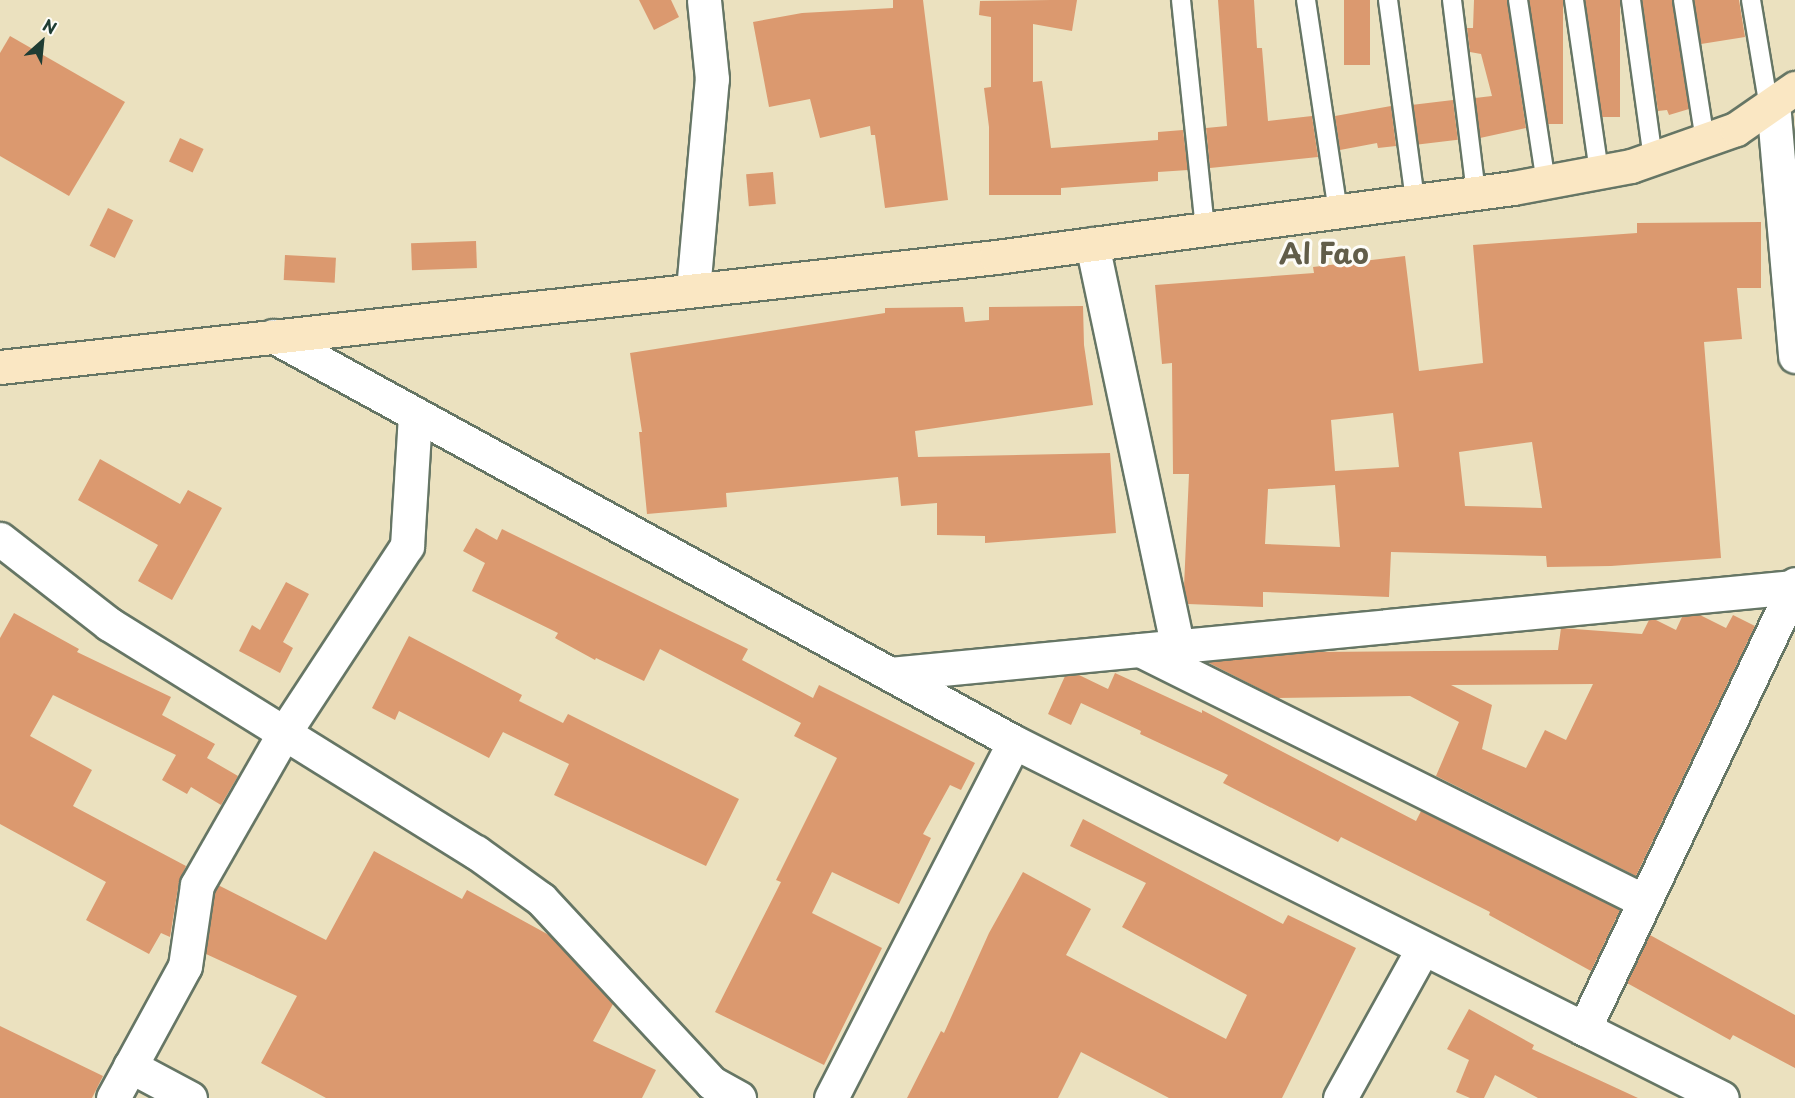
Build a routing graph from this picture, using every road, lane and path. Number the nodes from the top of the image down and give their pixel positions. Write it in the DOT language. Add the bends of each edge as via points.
graph roads {
  1 [pos="704,0"];
  2 [pos="1181,0"];
  3 [pos="1306,0"];
  4 [pos="1388,0"];
  5 [pos="1452,0"];
  6 [pos="1518,0"];
  7 [pos="1574,0"];
  8 [pos="1631,0"];
  9 [pos="1683,0"];
  10 [pos="1751,0"];
  11 [pos="1779,99"];
  12 [pos="1705,140"];
  13 [pos="1653,158"];
  14 [pos="1599,172"];
  15 [pos="1546,182"];
  16 [pos="1476,194"];
  17 [pos="1415,201"];
  18 [pos="1338,212"];
  19 [pos="1205,229"];
  20 [pos="1092,244"];
  21 [pos="693,290"];
  22 [pos="273,336"];
  23 [pos="1795,356"];
  24 [pos="0,367"];
  25 [pos="415,414"];
  26 [pos="0,539"];
  27 [pos="1794,586"];
  28 [pos="1178,646"];
  29 [pos="1140,650"];
  30 [pos="891,674"];
  31 [pos="285,733"];
  32 [pos="1014,742"];
  33 [pos="1644,901"];
  34 [pos="1423,948"];
  35 [pos="1584,1029"];
  36 [pos="130,1066"];
  37 [pos="718,1093"];
  38 [pos="113,1098"];
  39 [pos="190,1098"];
  40 [pos="831,1098"];
  41 [pos="1340,1098"];
  42 [pos="1722,1098"];
  1 -- 21 [label="street" via="712,79"];
  2 -- 19 [label="lane"];
  3 -- 18 [label="lane"];
  4 -- 17 [label="lane"];
  5 -- 16 [label="lane"];
  6 -- 15 [label="lane"];
  7 -- 14 [label="lane"];
  8 -- 13 [label="lane"];
  9 -- 12 [label="lane"];
  10 -- 11 [label="lane"];
  11 -- 12 [label="street" via="1736,129"];
  11 -- 23 [label="street"];
  12 -- 13 [label="street"];
  13 -- 14 [label="street"];
  14 -- 15 [label="street"];
  15 -- 16 [label="street"];
  16 -- 17 [label="street"];
  17 -- 18 [label="street"];
  18 -- 19 [label="street"];
  19 -- 20 [label="street"];
  20 -- 21 [label="street"];
  20 -- 28 [label="street"];
  21 -- 22 [label="street"];
  22 -- 24 [label="street"];
  22 -- 25 [label="street"];
  25 -- 30 [label="street"];
  25 -- 31 [label="street" via="407,546"];
  26 -- 31 [label="street" via="109,624"];
  27 -- 28 [label="street"];
  27 -- 33 [label="street"];
  28 -- 29 [label="street"];
  29 -- 30 [label="street"];
  29 -- 33 [label="street"];
  30 -- 32 [label="street"];
  31 -- 36 [label="street" via="197,885 185,966"];
  31 -- 37 [label="street" via="476,852 541,899"];
  32 -- 34 [label="street"];
  32 -- 40 [label="street"];
  33 -- 35 [label="street"];
  34 -- 35 [label="street"];
  34 -- 41 [label="street"];
  35 -- 42 [label="street"];
  36 -- 38 [label="street"];
  36 -- 39 [label="street"];
}
